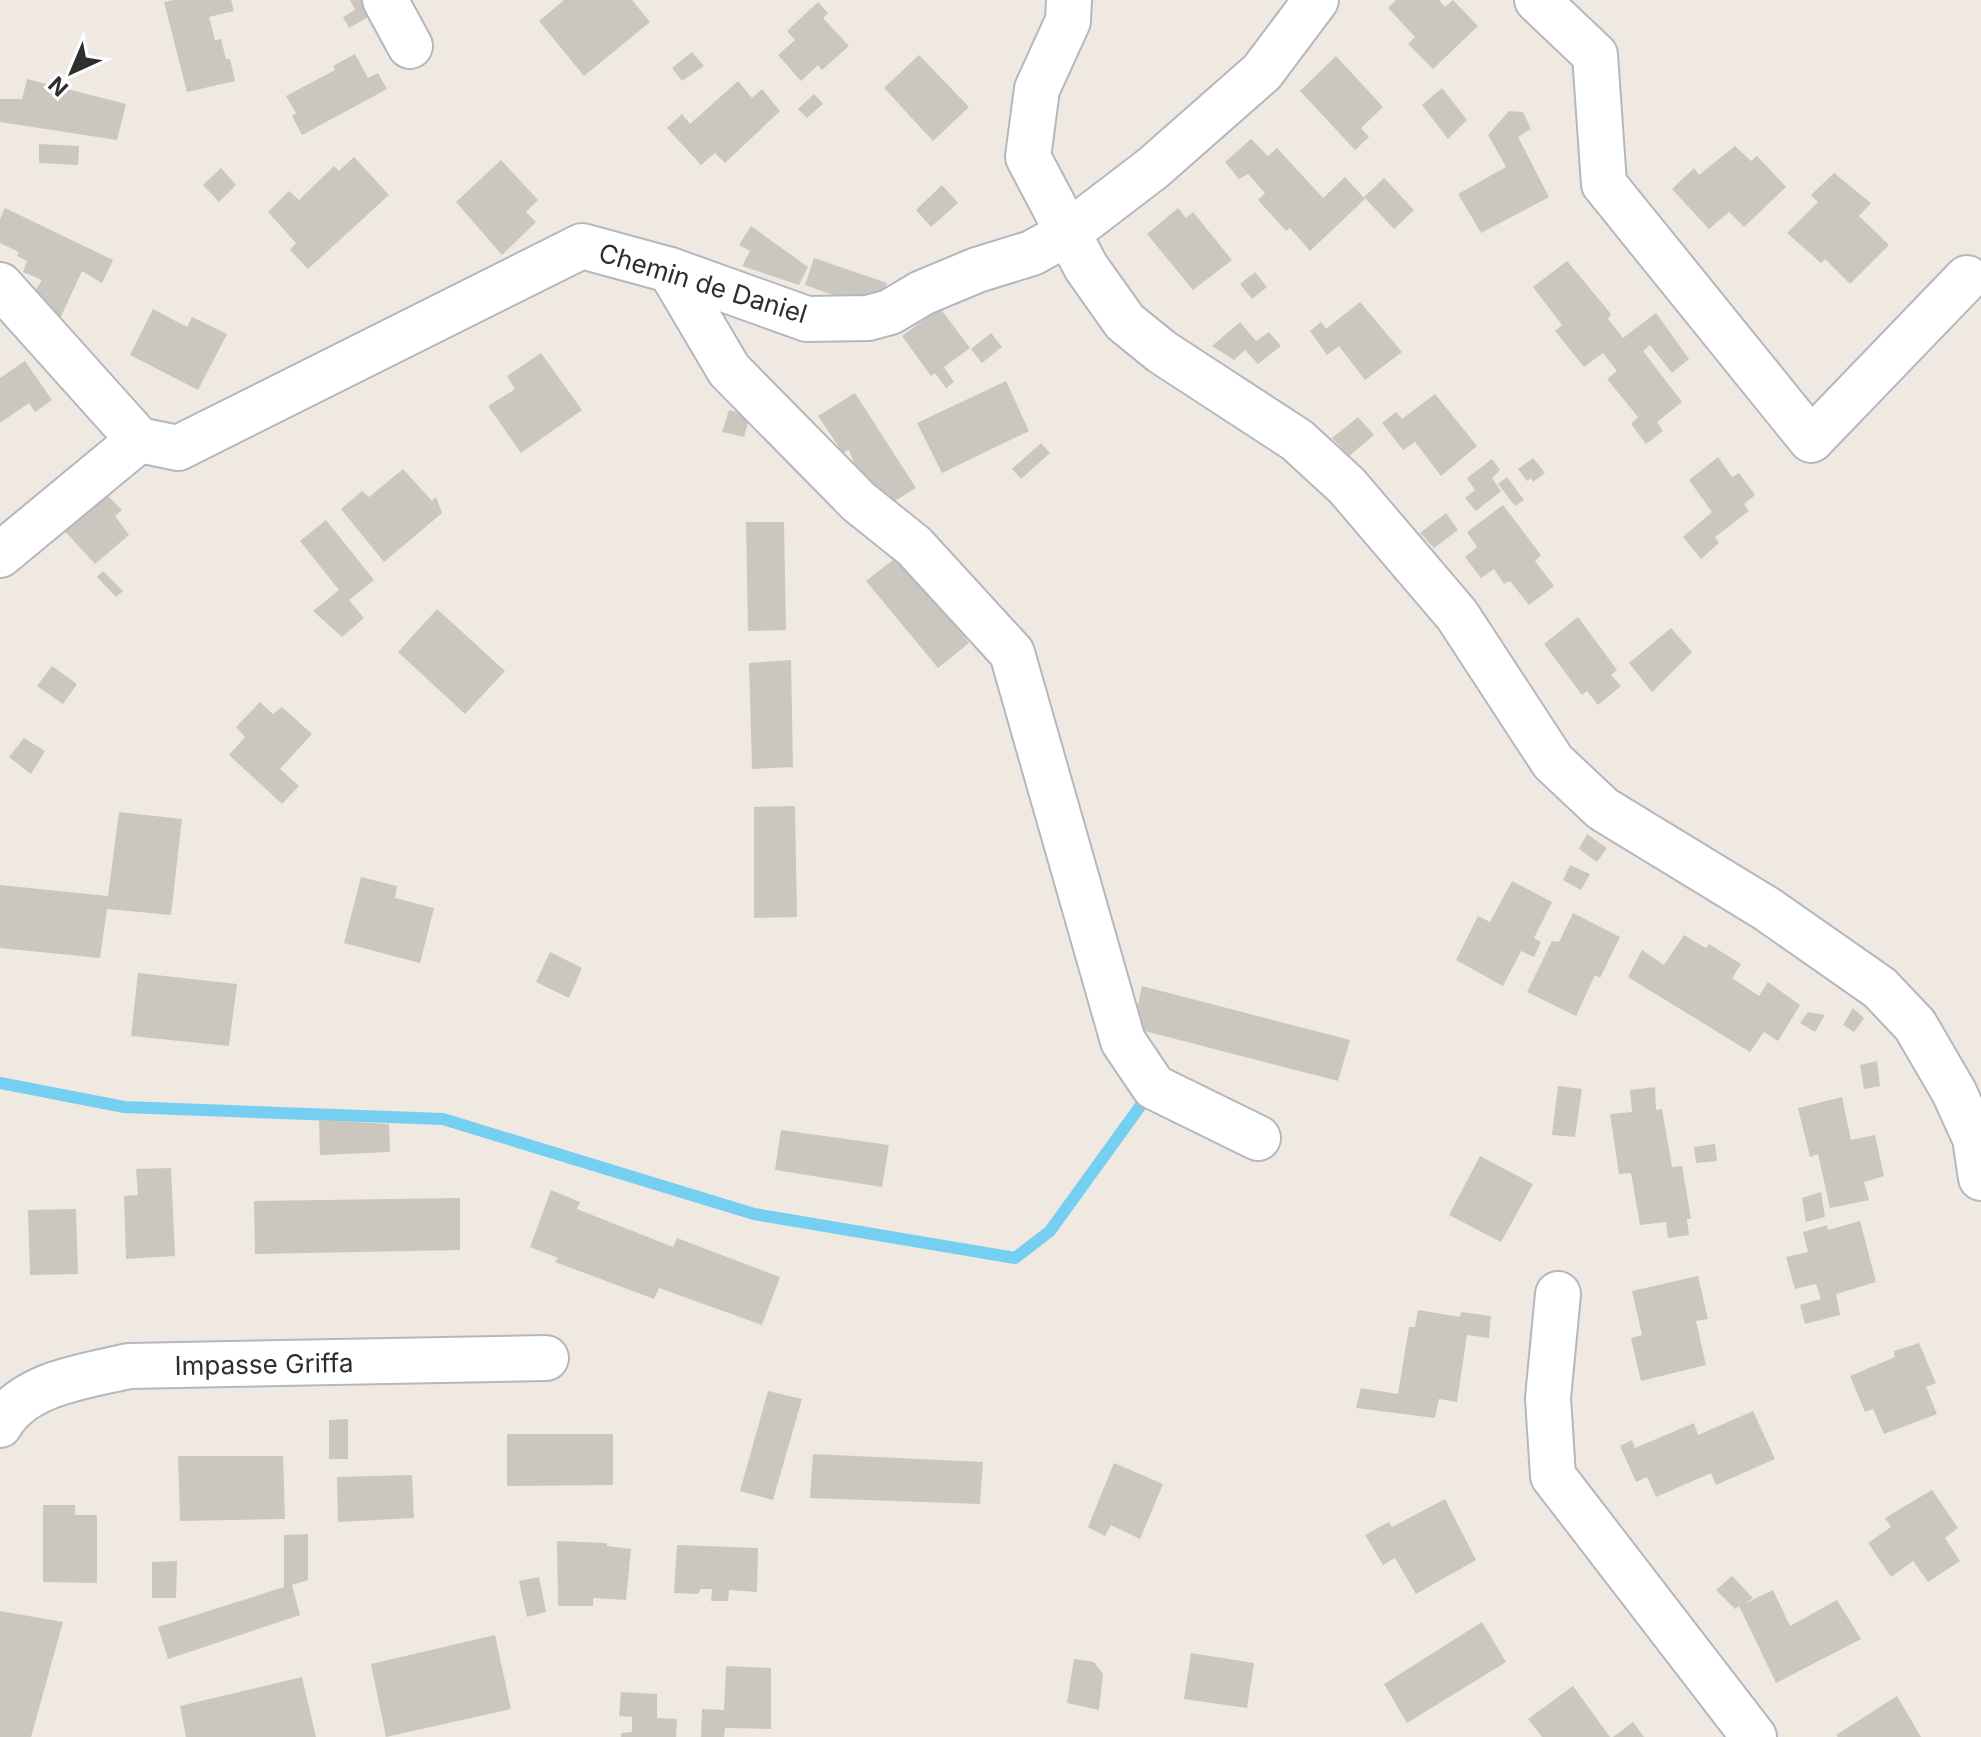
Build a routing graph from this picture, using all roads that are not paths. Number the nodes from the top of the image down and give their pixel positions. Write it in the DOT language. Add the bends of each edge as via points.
graph roads {
  1 [pos="385,0"];
  2 [pos="1069,0"];
  3 [pos="1316,0"];
  4 [pos="1537,0"];
  5 [pos="410,46"];
  6 [pos="1068,233"];
  7 [pos="670,270"];
  8 [pos="1967,278"];
  9 [pos="0,285"];
  10 [pos="139,440"];
  11 [pos="0,555"];
  12 [pos="1258,1138"];
  13 [pos="1981,1178"];
  14 [pos="1558,1294"];
  15 [pos="546,1358"];
  16 [pos="0,1425"];
  17 [pos="1754,1737"];
  1 -- 5 [label="street"];
  2 -- 6 [label="street" via="1068,21 1037,89 1028,157"];
  3 -- 6 [label="street, Chemin de Daniel" via="1262,72 1153,168"];
  4 -- 8 [label="street" via="1595,55 1604,184 1811,440"];
  6 -- 7 [label="street, Chemin de Daniel" via="1032,253 977,270 868,318 807,319"];
  6 -- 13 [label="street" via="1125,322 1297,440 1347,486 1457,615 1553,762 1603,809 1767,909 1880,988 1915,1025 1954,1092 1975,1138"];
  7 -- 10 [label="street, Chemin de Daniel" via="582,246 178,448"];
  7 -- 12 [label="street" via="729,370 859,502 914,546 1012,653 1123,1041 1154,1087"];
  9 -- 10 [label="street"];
  10 -- 11 [label="street"];
  14 -- 17 [label="street" via="1548,1398 1553,1476"];
  15 -- 16 [label="street, Impasse Griffa" via="129,1366 61,1381 9,1409"];
}
